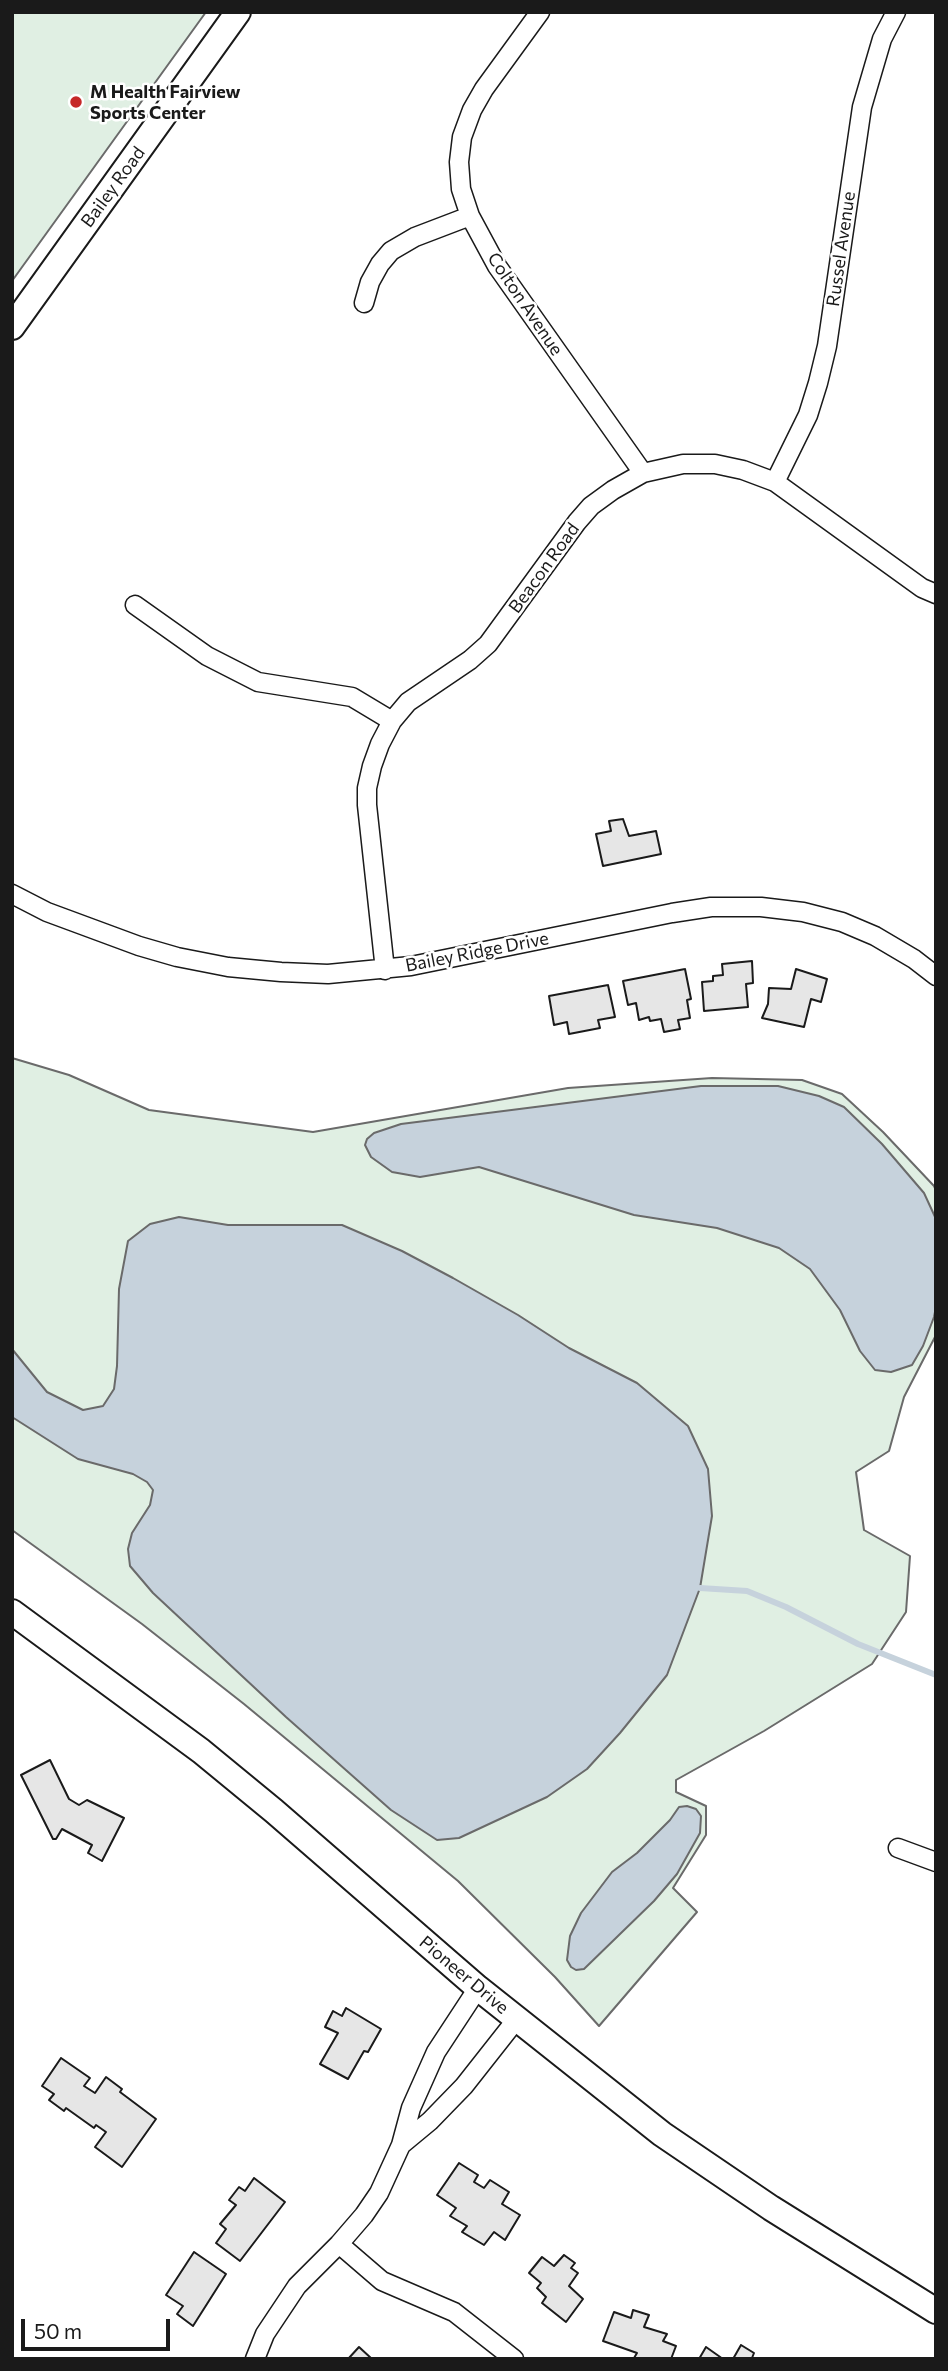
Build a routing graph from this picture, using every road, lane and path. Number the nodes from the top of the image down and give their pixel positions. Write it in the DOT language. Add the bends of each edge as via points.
graph roads {
  1 [pos="239,12"];
  2 [pos="540,12"];
  3 [pos="896,12"];
  4 [pos="470,216"];
  5 [pos="364,303"];
  6 [pos="12,327"];
  7 [pos="643,473"];
  8 [pos="775,482"];
  9 [pos="936,594"];
  10 [pos="135,606"];
  11 [pos="392,721"];
  12 [pos="12,894"];
  13 [pos="385,970"];
  14 [pos="936,976"];
  15 [pos="12,1612"];
  16 [pos="898,1849"];
  17 [pos="936,1862"];
  18 [pos="478,1988"];
  19 [pos="516,2020"];
  20 [pos="401,2146"];
  21 [pos="339,2244"];
  22 [pos="936,2311"];
  23 [pos="255,2359"];
  24 [pos="514,2359"];
  1 -- 6 [label="street, Bailey Road"];
  2 -- 4 [label="street, Colton Avenue" via="484,89 462,136 461,189"];
  3 -- 8 [label="street, Russel Avenue" via="882,39 862,107 818,383 808,415"];
  4 -- 5 [label="street" via="391,251 370,282"];
  4 -- 7 [label="street, Colton Avenue" via="497,266"];
  7 -- 8 [label="street, Beacon Road" via="683,464 715,464"];
  7 -- 11 [label="street, Beacon Road" via="592,506 577,522 488,644 408,702"];
  8 -- 9 [label="street, Beacon Road"];
  10 -- 11 [label="street" via="207,656 258,682 352,697"];
  11 -- 13 [label="street, Beacon Road" via="367,788"];
  12 -- 13 [label="street, Bailey Ridge Drive" via="96,932 177,957 281,972"];
  13 -- 14 [label="street, Bailey Ridge Drive" via="671,913 761,907 842,922 875,936"];
  15 -- 18 [label="street, Pioneer Drive" via="201,1751"];
  16 -- 17 [label="street"];
  18 -- 19 [label="street, Pioneer Drive"];
  18 -- 20 [label="street" via="436,2052 411,2108"];
  19 -- 20 [label="street" via="464,2086"];
  19 -- 22 [label="street, Pioneer Drive" via="662,2134"];
  20 -- 21 [label="street" via="379,2193"];
  21 -- 23 [label="street" via="291,2294"];
  21 -- 24 [label="street" via="382,2281 454,2312"];
}
